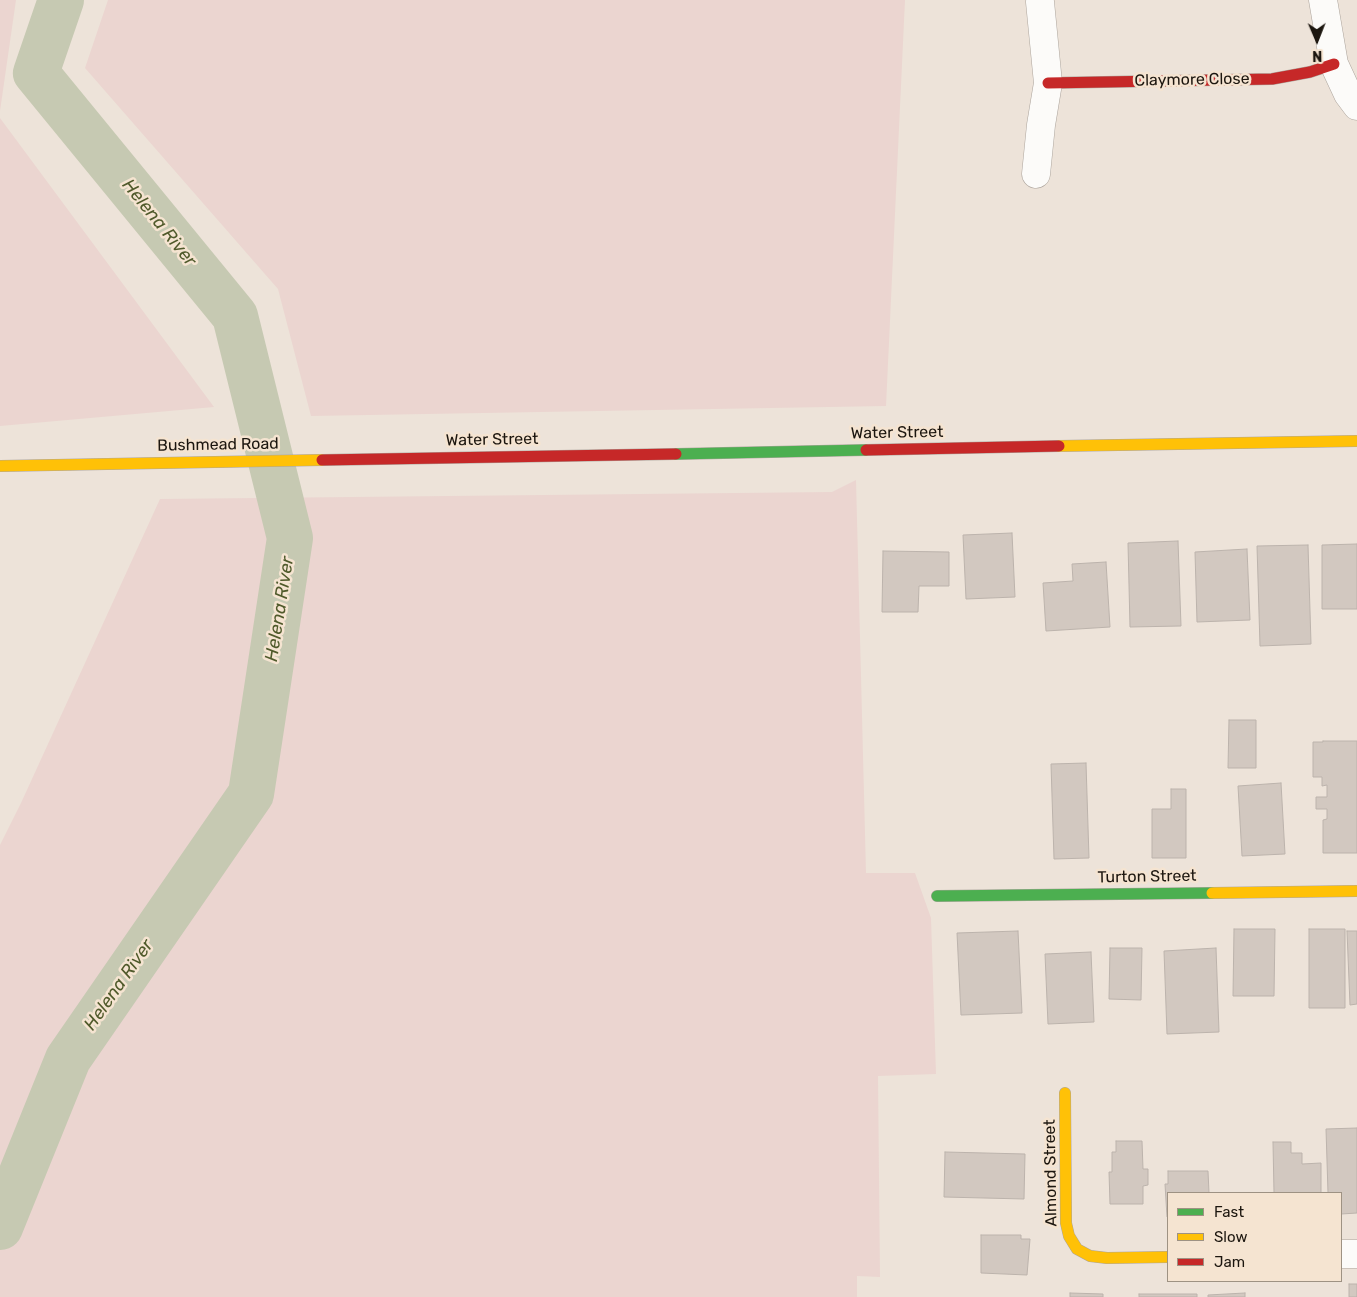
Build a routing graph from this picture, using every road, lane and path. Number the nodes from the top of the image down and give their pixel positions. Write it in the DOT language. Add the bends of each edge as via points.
graph roads {
  1 [pos="1322,0"];
  2 [pos="1040,2"];
  3 [pos="1334,64"];
  4 [pos="1048,83"];
  5 [pos="1357,106"];
  6 [pos="1036,174"];
  7 [pos="1357,441"];
  8 [pos="437,458"];
  9 [pos="0,466"];
  10 [pos="1357,891"];
  11 [pos="937,896"];
  12 [pos="1065,1093"];
  13 [pos="1342,1254"];
  14 [pos="1357,1254"];
  15 [pos="1167,1257"];
  1 -- 3 [label="street"];
  2 -- 4 [label="street"];
  3 -- 4 [label="main road, Claymore Close" via="1272,79"];
  3 -- 5 [label="street"];
  4 -- 6 [label="street"];
  7 -- 8 [label="main road, Water Street"];
  8 -- 9 [label="main road, Bushmead Road"];
  10 -- 11 [label="main road, Turton Street"];
  12 -- 15 [label="main road, Almond Street" via="1066,1223 1077,1249 1090,1256 1107,1258"];
  13 -- 14 [label="street"];
}
